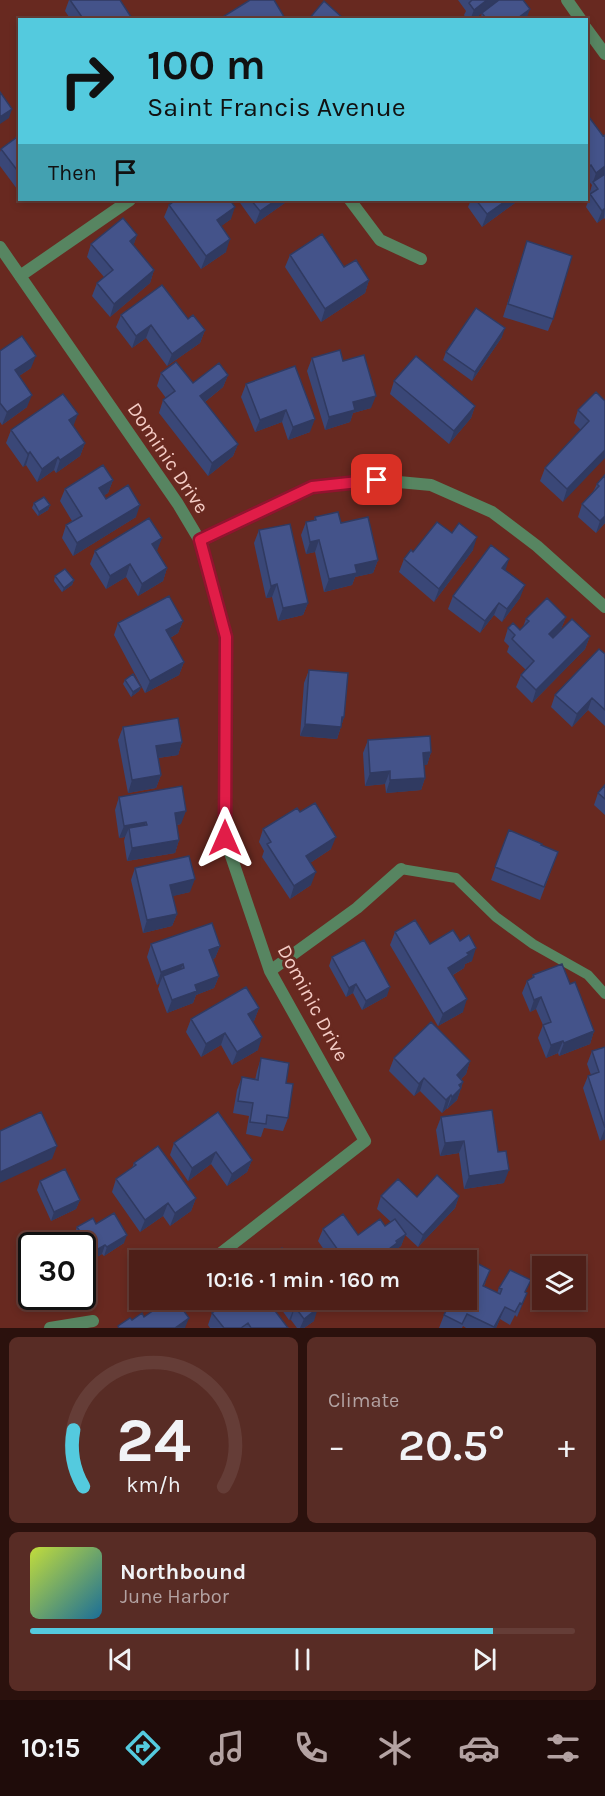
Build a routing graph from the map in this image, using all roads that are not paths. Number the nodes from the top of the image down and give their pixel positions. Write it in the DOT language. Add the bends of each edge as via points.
graph roads {
  1 [pos="567,0"];
  2 [pos="580,18"];
  3 [pos="588,31"];
  4 [pos="605,54"];
  5 [pos="129,201"];
  6 [pos="351,201"];
  7 [pos="0,246"];
  8 [pos="421,259"];
  9 [pos="20,276"];
  10 [pos="200,540"];
  11 [pos="605,607"];
  12 [pos="401,869"];
  13 [pos="270,971"];
  14 [pos="605,994"];
  15 [pos="225,1250"];
  16 [pos="93,1321"];
  17 [pos="50,1328"];
  1 -- 2 [label="street"];
  3 -- 4 [label="street"];
  5 -- 9 [label="street"];
  6 -- 8 [label="street" via="380,240"];
  7 -- 9 [label="street, Dominic Drive"];
  9 -- 10 [label="street, Dominic Drive"];
  10 -- 11 [label="street" via="312,487 377,480 430,485 492,512"];
  10 -- 13 [label="street, Dominic Drive" via="226,637 225,838"];
  12 -- 13 [label="street" via="357,908"];
  12 -- 14 [label="lane" via="456,878 496,917 533,944 588,975"];
  13 -- 15 [label="street, Dominic Drive" via="365,1141"];
  16 -- 17 [label="street"];
}
